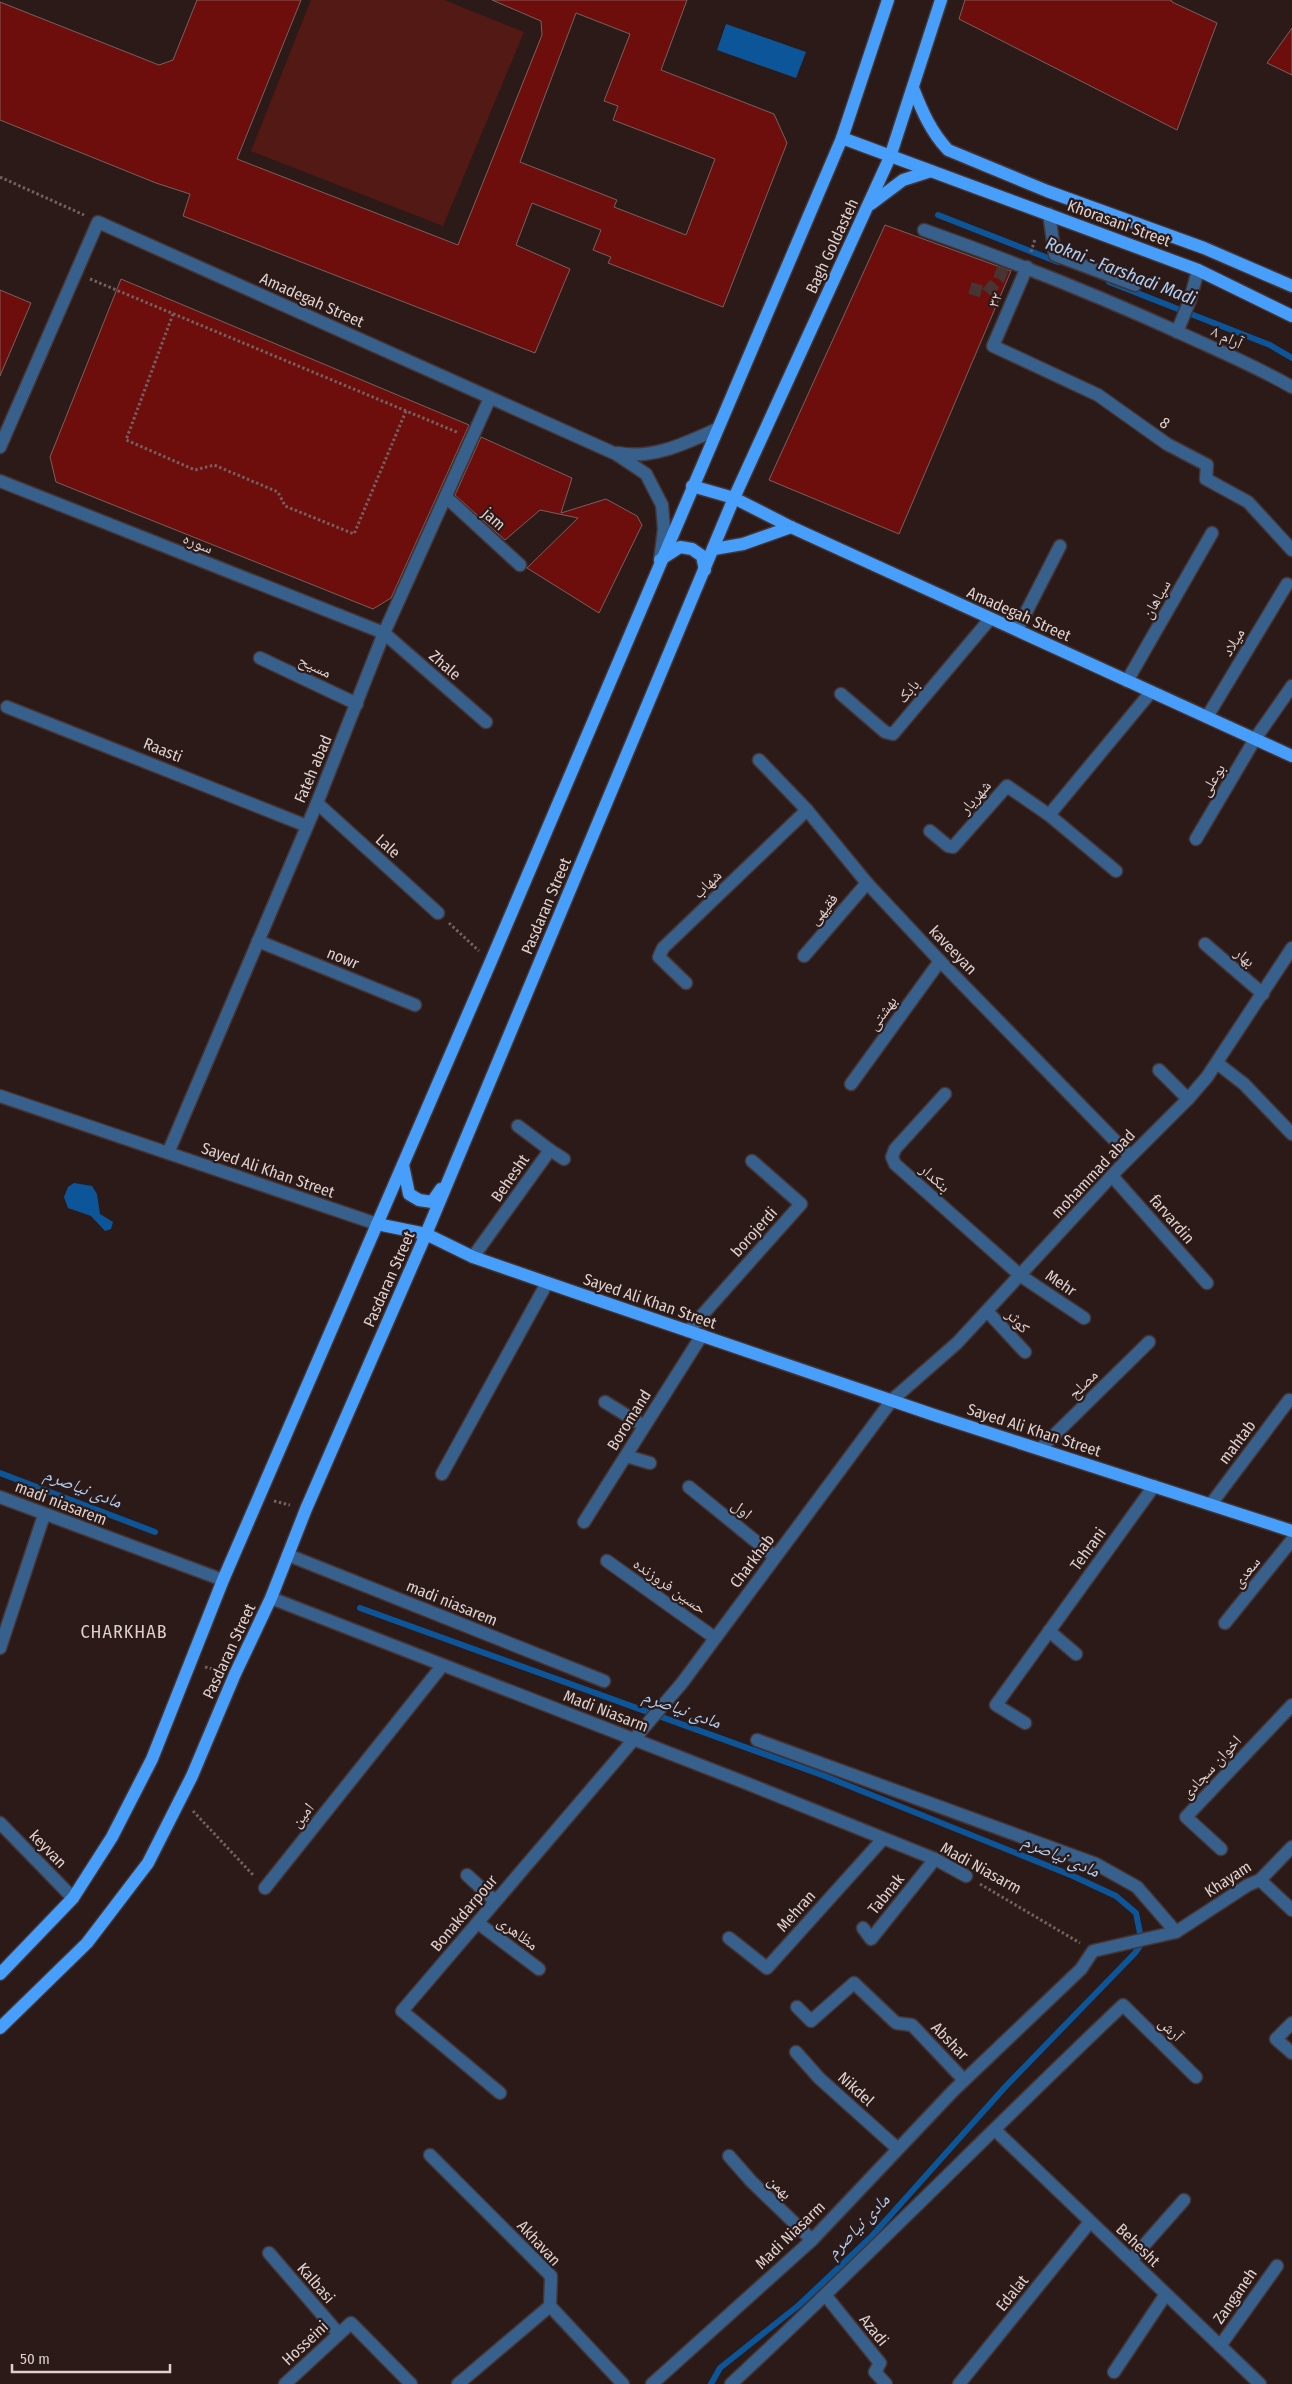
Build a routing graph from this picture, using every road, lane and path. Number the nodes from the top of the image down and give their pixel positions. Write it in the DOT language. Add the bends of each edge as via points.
graph roads {
  1 [pos="888,0"];
  2 [pos="941,0"];
  3 [pos="913,88"];
  4 [pos="842,138"];
  5 [pos="890,157"];
  6 [pos="931,171"];
  7 [pos="0,177"];
  8 [pos="867,208"];
  9 [pos="1049,214"];
  10 [pos="98,222"];
  11 [pos="924,230"];
  12 [pos="1027,267"];
  13 [pos="1198,270"];
  14 [pos="76,273"];
  15 [pos="1135,285"];
  16 [pos="1292,286"];
  17 [pos="173,314"];
  18 [pos="1292,316"];
  19 [pos="1177,332"];
  20 [pos="993,346"];
  21 [pos="1292,387"];
  22 [pos="490,398"];
  23 [pos="406,411"];
  24 [pos="716,429"];
  25 [pos="473,437"];
  26 [pos="0,447"];
  27 [pos="611,452"];
  28 [pos="0,481"];
  29 [pos="692,486"];
  30 [pos="446,498"];
  31 [pos="734,498"];
  32 [pos="791,527"];
  33 [pos="1212,533"];
  34 [pos="1060,546"];
  35 [pos="714,549"];
  36 [pos="1292,550"];
  37 [pos="660,560"];
  38 [pos="520,566"];
  39 [pos="705,570"];
  40 [pos="1287,584"];
  41 [pos="990,618"];
  42 [pos="1016,630"];
  43 [pos="384,634"];
  44 [pos="260,658"];
  45 [pos="1128,681"];
  46 [pos="1292,686"];
  47 [pos="1152,692"];
  48 [pos="841,694"];
  49 [pos="358,704"];
  50 [pos="7,707"];
  51 [pos="1207,717"];
  52 [pos="486,722"];
  53 [pos="1255,739"];
  54 [pos="1292,756"];
  55 [pos="759,760"];
  56 [pos="316,803"];
  57 [pos="807,810"];
  58 [pos="1048,815"];
  59 [pos="307,826"];
  60 [pos="930,831"];
  61 [pos="1196,839"];
  62 [pos="1116,870"];
  63 [pos="867,883"];
  64 [pos="438,913"];
  65 [pos="258,941"];
  66 [pos="1205,944"];
  67 [pos="1292,948"];
  68 [pos="804,956"];
  69 [pos="491,961"];
  70 [pos="940,961"];
  71 [pos="686,983"];
  72 [pos="1263,994"];
  73 [pos="415,1005"];
  74 [pos="1217,1063"];
  75 [pos="1159,1070"];
  76 [pos="851,1084"];
  77 [pos="945,1094"];
  78 [pos="0,1096"];
  79 [pos="1188,1099"];
  80 [pos="518,1126"];
  81 [pos="1292,1134"];
  82 [pos="550,1150"];
  83 [pos="168,1153"];
  84 [pos="1130,1156"];
  85 [pos="564,1159"];
  86 [pos="752,1161"];
  87 [pos="403,1165"];
  88 [pos="451,1175"];
  89 [pos="1112,1176"];
  90 [pos="377,1224"];
  91 [pos="426,1234"];
  92 [pos="473,1257"];
  93 [pos="1021,1276"];
  94 [pos="547,1283"];
  95 [pos="1207,1283"];
  96 [pos="987,1311"];
  97 [pos="1084,1318"];
  98 [pos="688,1331"];
  99 [pos="702,1335"];
  100 [pos="1149,1342"];
  101 [pos="1025,1352"];
  102 [pos="892,1400"];
  103 [pos="1289,1400"];
  104 [pos="605,1402"];
  105 [pos="644,1426"];
  106 [pos="1040,1449"];
  107 [pos="626,1456"];
  108 [pos="650,1463"];
  109 [pos="442,1474"];
  110 [pos="1154,1486"];
  111 [pos="689,1487"];
  112 [pos="259,1497"];
  113 [pos="0,1498"];
  114 [pos="1211,1504"];
  115 [pos="306,1510"];
  116 [pos="44,1515"];
  117 [pos="584,1522"];
  118 [pos="1292,1530"];
  119 [pos="1292,1540"];
  120 [pos="288,1555"];
  121 [pos="775,1557"];
  122 [pos="607,1561"];
  123 [pos="223,1580"];
  124 [pos="271,1598"];
  125 [pos="1225,1623"];
  126 [pos="1049,1631"];
  127 [pos="715,1638"];
  128 [pos="0,1648"];
  129 [pos="1076,1654"];
  130 [pos="190,1663"];
  131 [pos="442,1666"];
  132 [pos="235,1674"];
  133 [pos="604,1681"];
  134 [pos="1292,1705"];
  135 [pos="1025,1724"];
  136 [pos="635,1740"];
  137 [pos="757,1740"];
  138 [pos="180,1798"];
  139 [pos="0,1823"];
  140 [pos="883,1839"];
  141 [pos="1292,1846"];
  142 [pos="1221,1849"];
  143 [pos="935,1859"];
  144 [pos="467,1875"];
  145 [pos="966,1876"];
  146 [pos="1260,1880"];
  147 [pos="265,1888"];
  148 [pos="73,1898"];
  149 [pos="495,1901"];
  150 [pos="1292,1910"];
  151 [pos="478,1923"];
  152 [pos="863,1928"];
  153 [pos="1176,1932"];
  154 [pos="729,1938"];
  155 [pos="1094,1951"];
  156 [pos="539,1969"];
  157 [pos="0,1974"];
  158 [pos="797,2006"];
  159 [pos="1292,2023"];
  160 [pos="0,2028"];
  161 [pos="796,2052"];
  162 [pos="1292,2053"];
  163 [pos="1196,2077"];
  164 [pos="964,2080"];
  165 [pos="500,2093"];
  166 [pos="994,2130"];
  167 [pos="897,2148"];
  168 [pos="430,2155"];
  169 [pos="729,2156"];
  170 [pos="1184,2200"];
  171 [pos="1090,2222"];
  172 [pos="812,2240"];
  173 [pos="269,2253"];
  174 [pos="1131,2260"];
  175 [pos="1276,2266"];
  176 [pos="1166,2294"];
  177 [pos="826,2296"];
  178 [pos="550,2306"];
  179 [pos="339,2334"];
  180 [pos="1220,2346"];
  181 [pos="1114,2372"];
  182 [pos="1257,2383"];
  183 [pos="285,2384"];
  184 [pos="411,2384"];
  185 [pos="458,2384"];
  186 [pos="623,2384"];
  187 [pos="652,2384"];
  188 [pos="731,2384"];
  189 [pos="886,2384"];
  190 [pos="959,2384"];
  1 -- 4 [label="main road, Bagh Goldasteh"];
  2 -- 3 [label="main road, Bagh Goldasteh"];
  3 -- 5 [label="main road, Bagh Goldasteh"];
  3 -- 16 [label="main road, Khorasani Street" via="922,113 948,150 1048,191 1204,248"];
  4 -- 5 [label="main road, Khorasani Street"];
  4 -- 24 [label="main road, Bagh Goldasteh"];
  5 -- 6 [label="main road, Khorasani Street"];
  5 -- 8 [label="main road, Bagh Goldasteh"];
  6 -- 8 [label="main road" via="903,180"];
  6 -- 9 [label="main road, Khorasani Street"];
  7 -- 10 [label="path"];
  8 -- 31 [label="main road, Bagh Goldasteh"];
  9 -- 13 [label="main road, Khorasani Street"];
  9 -- 15 [label="street" via="1055,254"];
  10 -- 14 [label="street"];
  10 -- 22 [label="street, Amadegah Street"];
  11 -- 12 [label="street, ۸ آرام"];
  12 -- 19 [label="street, ۸ آرام"];
  12 -- 20 [label="street, ۳۲"];
  13 -- 18 [label="main road, Khorasani Street"];
  13 -- 19 [label="street"];
  14 -- 17 [label="path"];
  14 -- 26 [label="street"];
  17 -- 23 [label="path"];
  17 -- 23 [label="path" via="126,440 195,470 214,465 278,492 285,506 354,534"];
  19 -- 21 [label="street, ۸ آرام"];
  20 -- 36 [label="street, 8" via="1098,395 1166,444 1206,466 1206,479 1248,502"];
  22 -- 25 [label="street, Fateh abad"];
  22 -- 27 [label="street, Amadegah Street"];
  23 -- 25 [label="path"];
  24 -- 27 [label="street, Amadegah Street" via="679,446 635,456"];
  24 -- 29 [label="main road, Bagh Goldasteh"];
  25 -- 30 [label="street, Fateh abad"];
  27 -- 37 [label="street, Amadegah Street" via="646,474 662,504 664,529"];
  28 -- 43 [label="street, سوره"];
  29 -- 31 [label="main road, Amadegah Street"];
  29 -- 37 [label="main road, Pasdaran Street"];
  30 -- 38 [label="street, jam"];
  30 -- 43 [label="street, Fateh abad"];
  31 -- 32 [label="main road, Amadegah Street"];
  31 -- 35 [label="main road, Pasdaran Street"];
  32 -- 35 [label="main road" via="743,544"];
  32 -- 41 [label="main road, Amadegah Street"];
  33 -- 45 [label="street, سپاهان"];
  34 -- 42 [label="street"];
  35 -- 39 [label="main road, Pasdaran Street"];
  37 -- 39 [label="main road" via="680,547 692,549 702,556"];
  37 -- 69 [label="main road, Pasdaran Street"];
  39 -- 88 [label="main road, Pasdaran Street"];
  40 -- 51 [label="street, میلاد"];
  41 -- 42 [label="main road, Amadegah Street"];
  41 -- 48 [label="street, بابک" via="893,734 885,732"];
  42 -- 45 [label="main road, Amadegah Street"];
  43 -- 49 [label="street, Fateh abad"];
  43 -- 52 [label="street, Zhale"];
  44 -- 49 [label="street, مسیح"];
  45 -- 47 [label="main road, Amadegah Street"];
  46 -- 53 [label="street"];
  47 -- 51 [label="main road, Amadegah Street"];
  47 -- 58 [label="street"];
  49 -- 56 [label="street, Fateh abad"];
  50 -- 59 [label="street, Raasti"];
  51 -- 53 [label="main road, Amadegah Street"];
  53 -- 54 [label="main road, Amadegah Street"];
  53 -- 61 [label="street, بوعلی"];
  55 -- 57 [label="street, kaveeyan"];
  56 -- 59 [label="street, Fateh abad"];
  56 -- 64 [label="street, Lale"];
  57 -- 63 [label="street, kaveeyan"];
  57 -- 71 [label="street, شهاب" via="663,948 660,957"];
  58 -- 60 [label="street, شهریار" via="1007,786 953,847"];
  58 -- 62 [label="street, شهریار"];
  59 -- 65 [label="street, Fateh abad"];
  63 -- 68 [label="street, فقیهی"];
  63 -- 70 [label="street, kaveeyan"];
  64 -- 69 [label="path"];
  65 -- 73 [label="street, nowr"];
  65 -- 83 [label="street, Fateh abad"];
  66 -- 72 [label="street, بهار"];
  67 -- 72 [label="street, mohammad abad"];
  69 -- 87 [label="main road, Pasdaran Street"];
  70 -- 76 [label="street, بهشتی"];
  70 -- 84 [label="street, kaveeyan"];
  72 -- 74 [label="street, mohammad abad"];
  74 -- 79 [label="street, mohammad abad"];
  74 -- 81 [label="street" via="1244,1084"];
  75 -- 79 [label="street"];
  77 -- 93 [label="street, بنکدار" via="895,1149 892,1157 895,1164"];
  78 -- 83 [label="street, Sayed Ali Khan Street"];
  79 -- 84 [label="street, mohammad abad"];
  80 -- 82 [label="street, Behesht"];
  82 -- 85 [label="street"];
  82 -- 92 [label="street, Behesht"];
  83 -- 90 [label="street, Sayed Ali Khan Street"];
  84 -- 89 [label="street, mohammad abad"];
  86 -- 98 [label="street, borojerdi" via="801,1204"];
  87 -- 88 [label="main road" via="409,1194 419,1200 432,1202"];
  87 -- 90 [label="main road, Pasdaran Street"];
  88 -- 91 [label="main road, Pasdaran Street"];
  89 -- 93 [label="street, mohammad abad"];
  89 -- 95 [label="street, farvardin"];
  90 -- 91 [label="main road, Sayed Ali Khan Street"];
  90 -- 112 [label="main road, Pasdaran Street"];
  91 -- 92 [label="main road, Sayed Ali Khan Street"];
  91 -- 115 [label="main road, Pasdaran Street"];
  92 -- 94 [label="main road, Sayed Ali Khan Street"];
  93 -- 96 [label="street, mohammad abad"];
  93 -- 97 [label="street, Mehr"];
  94 -- 98 [label="main road, Sayed Ali Khan Street"];
  94 -- 109 [label="street"];
  96 -- 101 [label="street, کوثر"];
  96 -- 102 [label="street, mohammad abad" via="957,1343"];
  98 -- 99 [label="main road, Sayed Ali Khan Street"];
  99 -- 102 [label="main road, Sayed Ali Khan Street"];
  99 -- 105 [label="street, Boromand"];
  100 -- 106 [label="street, مصلح"];
  102 -- 106 [label="main road, Sayed Ali Khan Street"];
  102 -- 121 [label="street, Charkhab"];
  103 -- 114 [label="street, mahtab"];
  104 -- 105 [label="street"];
  105 -- 107 [label="street, Boromand"];
  106 -- 110 [label="main road, Sayed Ali Khan Street"];
  107 -- 108 [label="street"];
  107 -- 117 [label="street, Boromand"];
  110 -- 114 [label="main road, Sayed Ali Khan Street"];
  110 -- 126 [label="street, Tehrani"];
  111 -- 121 [label="street, اول"];
  112 -- 115 [label="path"];
  112 -- 123 [label="main road, Pasdaran Street"];
  113 -- 116 [label="street, madi niasarem"];
  114 -- 118 [label="main road, Sayed Ali Khan Street"];
  115 -- 120 [label="main road, Pasdaran Street"];
  116 -- 123 [label="street, madi niasarem"];
  116 -- 128 [label="street"];
  119 -- 125 [label="street, سعدی"];
  120 -- 124 [label="main road, Pasdaran Street"];
  120 -- 133 [label="street, madi niasarem"];
  121 -- 127 [label="street, Charkhab"];
  122 -- 127 [label="street, حسین فروزنده"];
  123 -- 130 [label="main road, Pasdaran Street"];
  124 -- 131 [label="street, Madi Niasarm"];
  124 -- 132 [label="main road, Pasdaran Street"];
  126 -- 129 [label="street"];
  126 -- 135 [label="street, Tehrani" via="996,1705"];
  127 -- 136 [label="street, Charkhab"];
  130 -- 132 [label="path"];
  130 -- 148 [label="main road, Pasdaran Street" via="152,1759 112,1837"];
  131 -- 136 [label="street, Madi Niasarm"];
  131 -- 147 [label="street, امین"];
  132 -- 138 [label="main road, Pasdaran Street"];
  134 -- 142 [label="street, اخوان سجادی" via="1186,1817"];
  136 -- 140 [label="street, Madi Niasarm"];
  136 -- 149 [label="street, Bonakdarpour"];
  137 -- 153 [label="street" via="1096,1864 1137,1887"];
  138 -- 147 [label="path"];
  138 -- 160 [label="main road, Pasdaran Street" via="148,1863 88,1943"];
  139 -- 148 [label="street, keyvan"];
  140 -- 143 [label="street, Madi Niasarm"];
  140 -- 154 [label="street, Mehran" via="767,1968"];
  141 -- 146 [label="street, Khayam"];
  143 -- 145 [label="street, Madi Niasarm"];
  143 -- 152 [label="street, Tabnak" via="871,1939"];
  144 -- 149 [label="street"];
  145 -- 155 [label="path, Madi Niasarm"];
  146 -- 150 [label="street"];
  146 -- 153 [label="street, Khayam"];
  148 -- 157 [label="main road, Pasdaran Street"];
  149 -- 151 [label="street, Bonakdarpour"];
  151 -- 156 [label="street, مظاهری"];
  151 -- 165 [label="street, Bonakdarpour" via="402,2011"];
  153 -- 155 [label="street"];
  155 -- 164 [label="street, Madi Niasarm" via="1081,1968"];
  158 -- 164 [label="street, Abshar" via="811,2021 854,1983 896,2023 912,2025"];
  159 -- 162 [label="street" via="1276,2040"];
  161 -- 167 [label="street, Nikdel" via="819,2078"];
  163 -- 166 [label="street, آرش" via="1123,2005"];
  164 -- 167 [label="street, Madi Niasarm"];
  166 -- 171 [label="street, Behesht"];
  166 -- 177 [label="street"];
  167 -- 172 [label="street, Madi Niasarm"];
  168 -- 178 [label="street, Akhavan" via="551,2276"];
  169 -- 172 [label="street, بهمن"];
  170 -- 174 [label="street"];
  171 -- 174 [label="street, Behesht"];
  171 -- 190 [label="street, Edalat"];
  172 -- 187 [label="street, Madi Niasarm"];
  173 -- 179 [label="street, Kalbasi"];
  174 -- 176 [label="street, Behesht"];
  175 -- 180 [label="street, Zanganeh"];
  176 -- 180 [label="street, Behesht"];
  176 -- 181 [label="street"];
  177 -- 188 [label="street"];
  177 -- 189 [label="street, Azadi" via="880,2363 875,2372"];
  178 -- 185 [label="street"];
  178 -- 186 [label="street"];
  179 -- 183 [label="street, Hosseini"];
  179 -- 184 [label="street, Hosseini" via="351,2323"];
  180 -- 182 [label="street, Behesht"];
}
